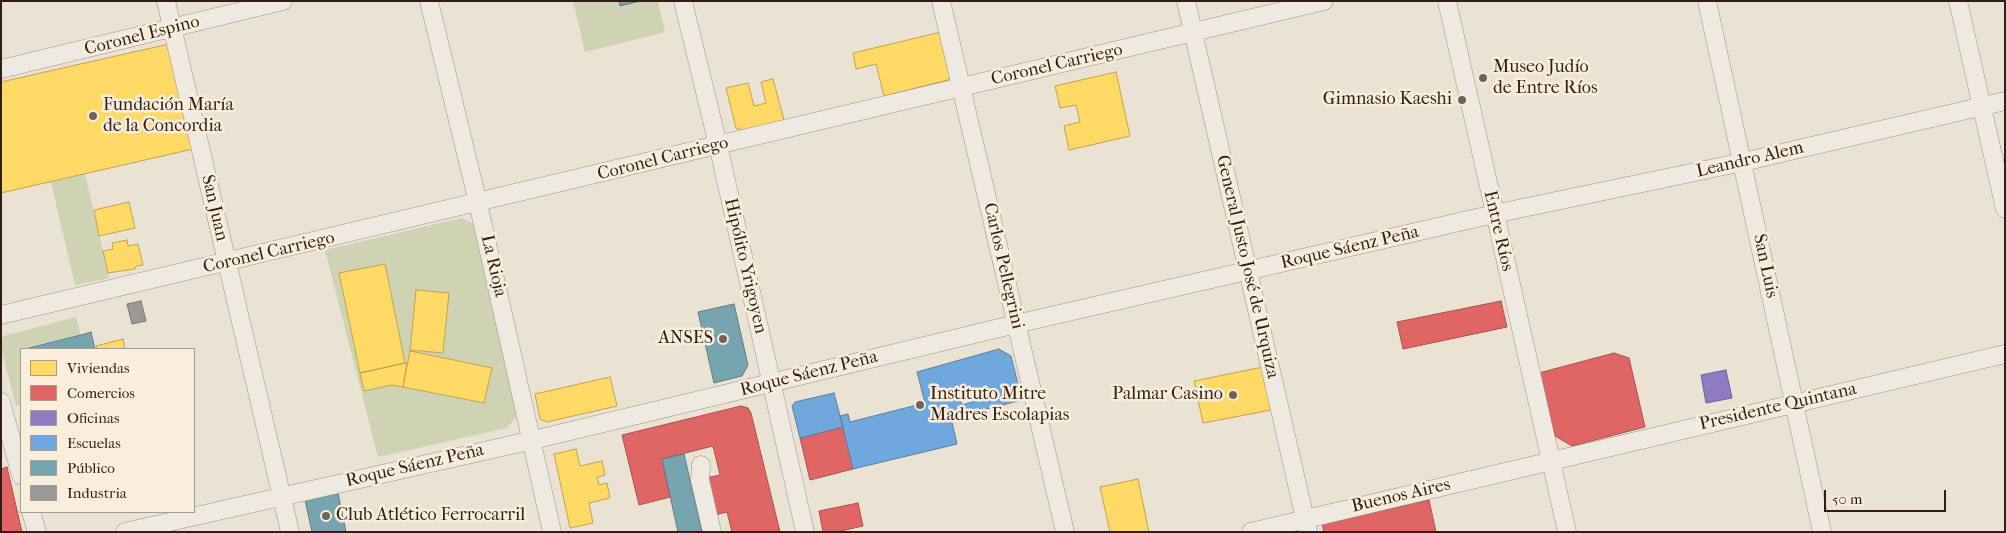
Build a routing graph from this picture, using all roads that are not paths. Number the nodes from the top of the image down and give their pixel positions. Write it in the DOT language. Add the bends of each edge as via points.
graph roads {
  1 [pos="166,1"];
  2 [pos="283,1"];
  3 [pos="429,1"];
  4 [pos="683,1"];
  5 [pos="941,1"];
  6 [pos="1186,1"];
  7 [pos="1324,1"];
  8 [pos="1447,1"];
  9 [pos="1707,1"];
  10 [pos="1958,1"];
  11 [pos="172,29"];
  12 [pos="1193,32"];
  13 [pos="1,69"];
  14 [pos="961,88"];
  15 [pos="2005,101"];
  16 [pos="1981,106"];
  17 [pos="718,146"];
  18 [pos="1743,162"];
  19 [pos="478,203"];
  20 [pos="2005,209"];
  21 [pos="1494,214"];
  22 [pos="227,262"];
  23 [pos="1248,271"];
  24 [pos="1,315"];
  25 [pos="1016,324"];
  26 [pos="2005,354"];
  27 [pos="771,383"];
  28 [pos="1,402"];
  29 [pos="1794,403"];
  30 [pos="533,440"];
  31 [pos="1551,460"];
  32 [pos="702,465"];
  33 [pos="20,471"];
  34 [pos="282,496"];
  35 [pos="31,513"];
  36 [pos="1307,525"];
  37 [pos="37,532"];
  38 [pos="125,532"];
  39 [pos="290,532"];
  40 [pos="552,532"];
  41 [pos="712,532"];
  42 [pos="805,532"];
  43 [pos="1065,532"];
  44 [pos="1250,532"];
  45 [pos="1567,532"];
  46 [pos="1822,532"];
  1 -- 11 [label="street, San Juan"];
  2 -- 11 [label="street, Coronel Espino"];
  3 -- 19 [label="street, La Rioja"];
  4 -- 17 [label="street, Hipólito Yrigoyen"];
  5 -- 14 [label="street, Carlos Pellegrini"];
  6 -- 12 [label="street, General Justo José de Urquiza"];
  7 -- 12 [label="street, Coronel Carriego"];
  8 -- 21 [label="street, Entre Ríos"];
  9 -- 18 [label="street, San Luis"];
  10 -- 16 [label="street"];
  11 -- 13 [label="street, Coronel Espino"];
  11 -- 22 [label="street, San Juan"];
  12 -- 14 [label="street, Coronel Carriego"];
  12 -- 23 [label="street, General Justo José de Urquiza"];
  14 -- 17 [label="street, Coronel Carriego"];
  14 -- 25 [label="street, Carlos Pellegrini"];
  15 -- 16 [label="street, Leandro Alem"];
  16 -- 18 [label="street, Leandro Alem"];
  16 -- 20 [label="street"];
  17 -- 19 [label="street, Coronel Carriego"];
  17 -- 27 [label="street, Hipólito Yrigoyen"];
  18 -- 21 [label="street, Leandro Alem"];
  18 -- 29 [label="street, San Luis"];
  19 -- 22 [label="street, Coronel Carriego"];
  19 -- 30 [label="street, La Rioja"];
  21 -- 23 [label="street, Roque Sáenz Peña"];
  21 -- 31 [label="street, Entre Ríos"];
  22 -- 24 [label="street, Coronel Carriego"];
  22 -- 34 [label="street, San Juan"];
  23 -- 25 [label="street, Roque Sáenz Peña"];
  23 -- 36 [label="street, General Justo José de Urquiza"];
  25 -- 27 [label="street, Roque Sáenz Peña"];
  25 -- 43 [label="street, Carlos Pellegrini"];
  26 -- 29 [label="street, Presidente Quintana"];
  27 -- 30 [label="street, Roque Sáenz Peña"];
  27 -- 42 [label="street, Hipólito Yrigoyen"];
  28 -- 33 [label="street"];
  29 -- 31 [label="street, Presidente Quintana"];
  29 -- 46 [label="street, San Luis"];
  30 -- 34 [label="street, Roque Sáenz Peña"];
  30 -- 40 [label="street, La Rioja"];
  31 -- 36 [label="street, Buenos Aires"];
  31 -- 45 [label="street, Entre Ríos"];
  32 -- 41 [label="street" via="700,480"];
  34 -- 38 [label="street, Roque Sáenz Peña"];
  34 -- 39 [label="street, San Juan"];
  35 -- 37 [label="street"];
  36 -- 44 [label="street, Buenos Aires"];
}
